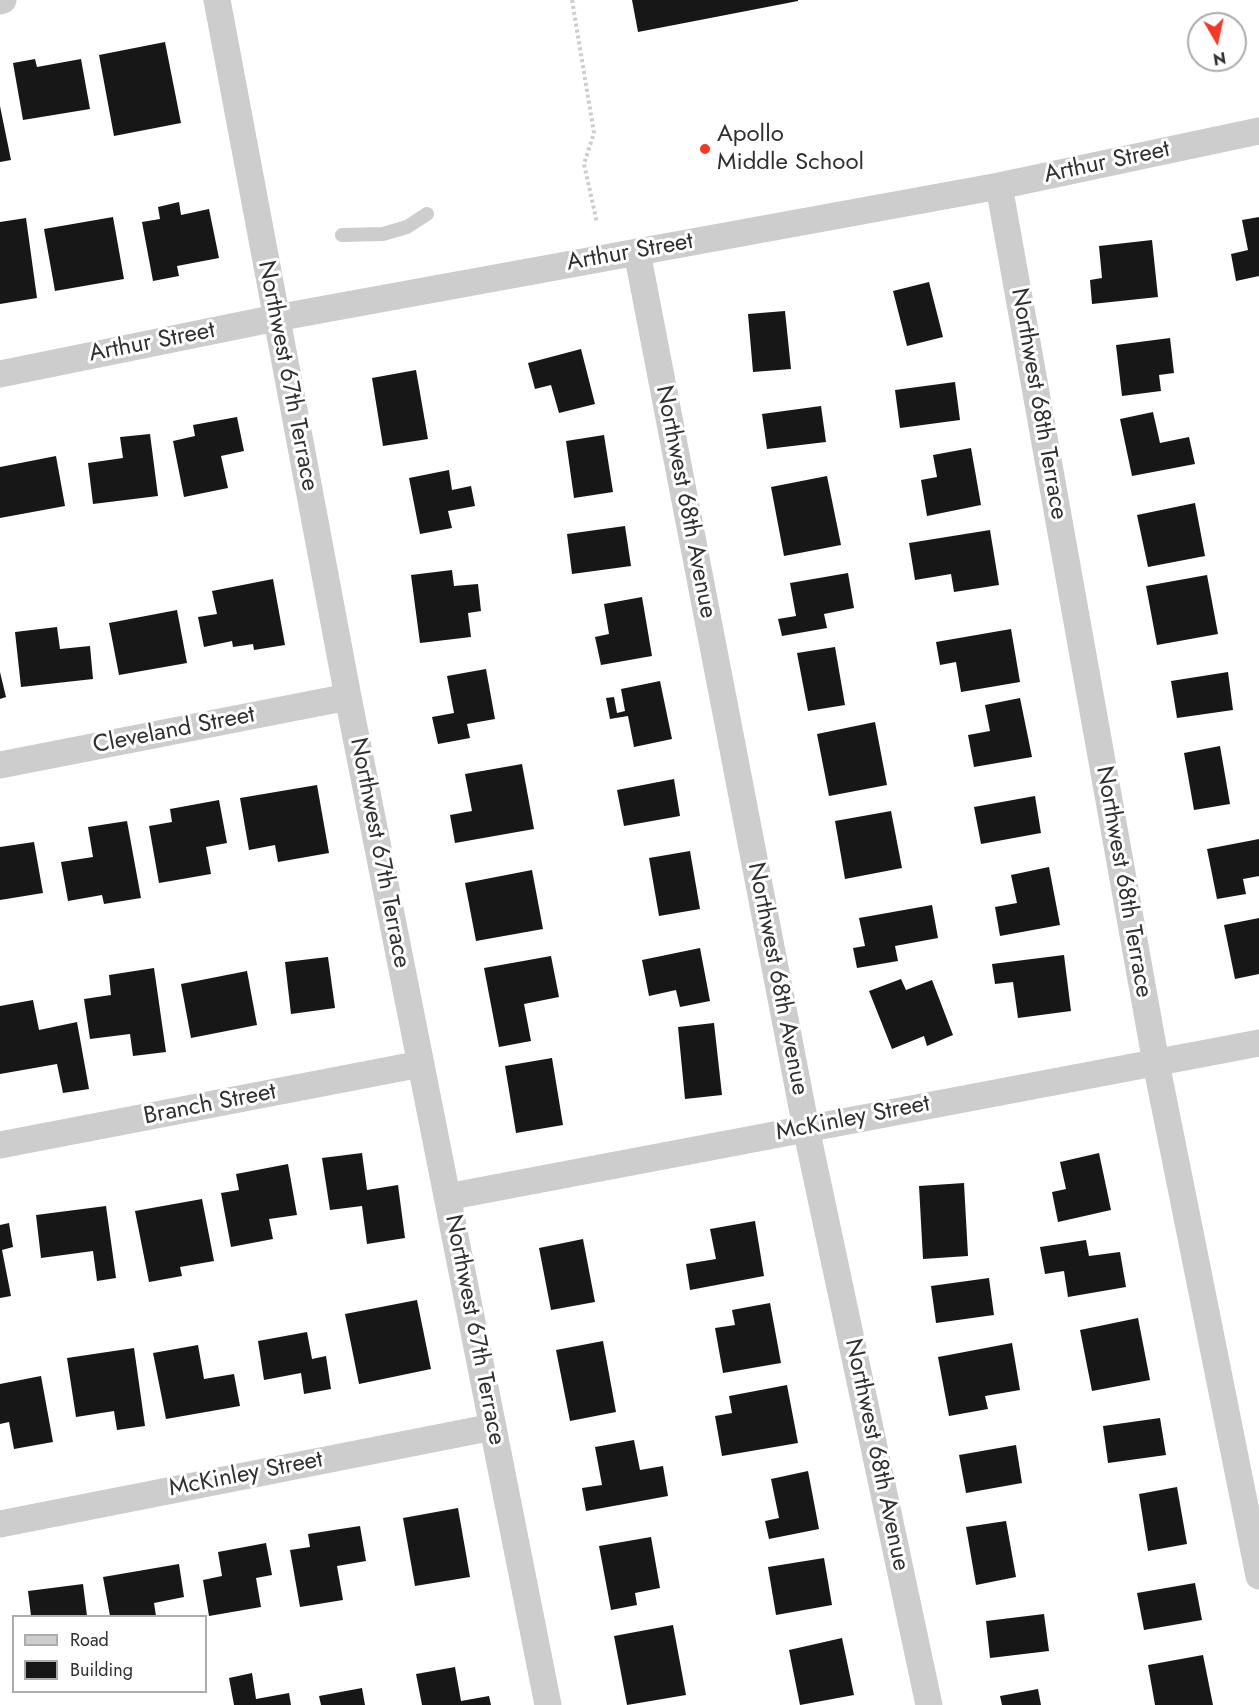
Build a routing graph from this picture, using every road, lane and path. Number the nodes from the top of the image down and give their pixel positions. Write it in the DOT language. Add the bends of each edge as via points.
graph roads {
  1 [pos="216,0"];
  2 [pos="572,0"];
  3 [pos="1259,131"];
  4 [pos="999,186"];
  5 [pos="427,213"];
  6 [pos="597,223"];
  7 [pos="342,235"];
  8 [pos="636,252"];
  9 [pos="276,318"];
  10 [pos="0,374"];
  11 [pos="348,697"];
  12 [pos="0,765"];
  13 [pos="1259,1043"];
  14 [pos="1156,1063"];
  15 [pos="421,1064"];
  16 [pos="806,1128"];
  17 [pos="0,1145"];
  18 [pos="447,1197"];
  19 [pos="493,1427"];
  20 [pos="0,1524"];
  21 [pos="1259,1576"];
  22 [pos="548,1705"];
  23 [pos="929,1705"];
  1 -- 9 [label="street, Northwest 67th Terrace"];
  2 -- 6 [label="path" via="594,133 584,164"];
  3 -- 4 [label="street, Arthur Street"];
  4 -- 8 [label="street, Arthur Street"];
  4 -- 14 [label="street, Northwest 68th Terrace"];
  5 -- 7 [label="lane" via="407,227 383,234"];
  8 -- 9 [label="street, Arthur Street"];
  8 -- 16 [label="street, Northwest 68th Avenue"];
  9 -- 10 [label="street, Arthur Street"];
  9 -- 11 [label="street, Northwest 67th Terrace"];
  11 -- 12 [label="street, Cleveland Street"];
  11 -- 15 [label="street, Northwest 67th Terrace"];
  13 -- 14 [label="street, McKinley Street"];
  14 -- 16 [label="street, McKinley Street"];
  14 -- 21 [label="street, Northwest 68th Terrace"];
  15 -- 17 [label="street, Branch Street"];
  15 -- 18 [label="street, Northwest 67th Terrace"];
  16 -- 18 [label="street, McKinley Street"];
  16 -- 23 [label="street, Northwest 68th Avenue"];
  18 -- 19 [label="street, Northwest 67th Terrace"];
  19 -- 20 [label="street, McKinley Street"];
  19 -- 22 [label="street, Northwest 67th Terrace"];
}
